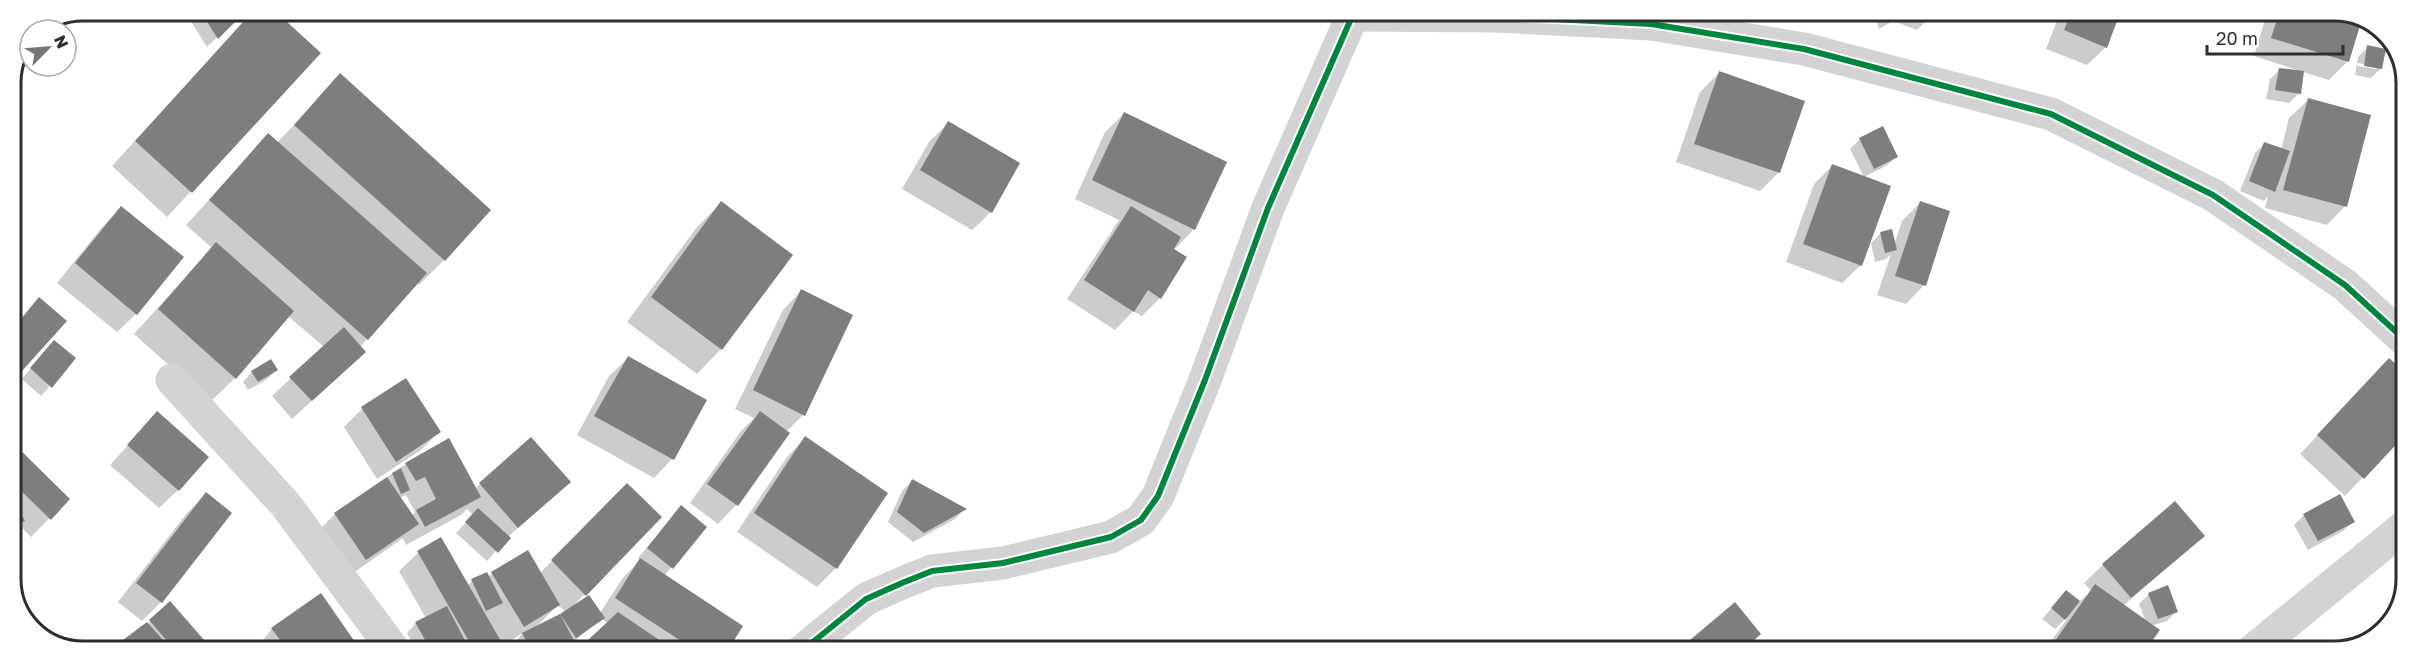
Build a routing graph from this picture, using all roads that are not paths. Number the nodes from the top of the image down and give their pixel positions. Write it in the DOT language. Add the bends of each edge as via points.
graph roads {
  1 [pos="1350,21"];
  2 [pos="1592,21"];
  3 [pos="2396,332"];
  4 [pos="172,380"];
  5 [pos="2396,534"];
  6 [pos="386,641"];
  7 [pos="814,641"];
  8 [pos="2264,641"];
  1 -- 7 [label="street" via="1268,208 1158,496 1141,520 1111,537 1002,563 932,572 902,583 866,599"];
  2 -- 3 [label="street" via="1651,24 1804,49 2051,114 2213,195 2345,285"];
  4 -- 6 [label="street" via="285,504"];
  5 -- 8 [label="street"];
}
